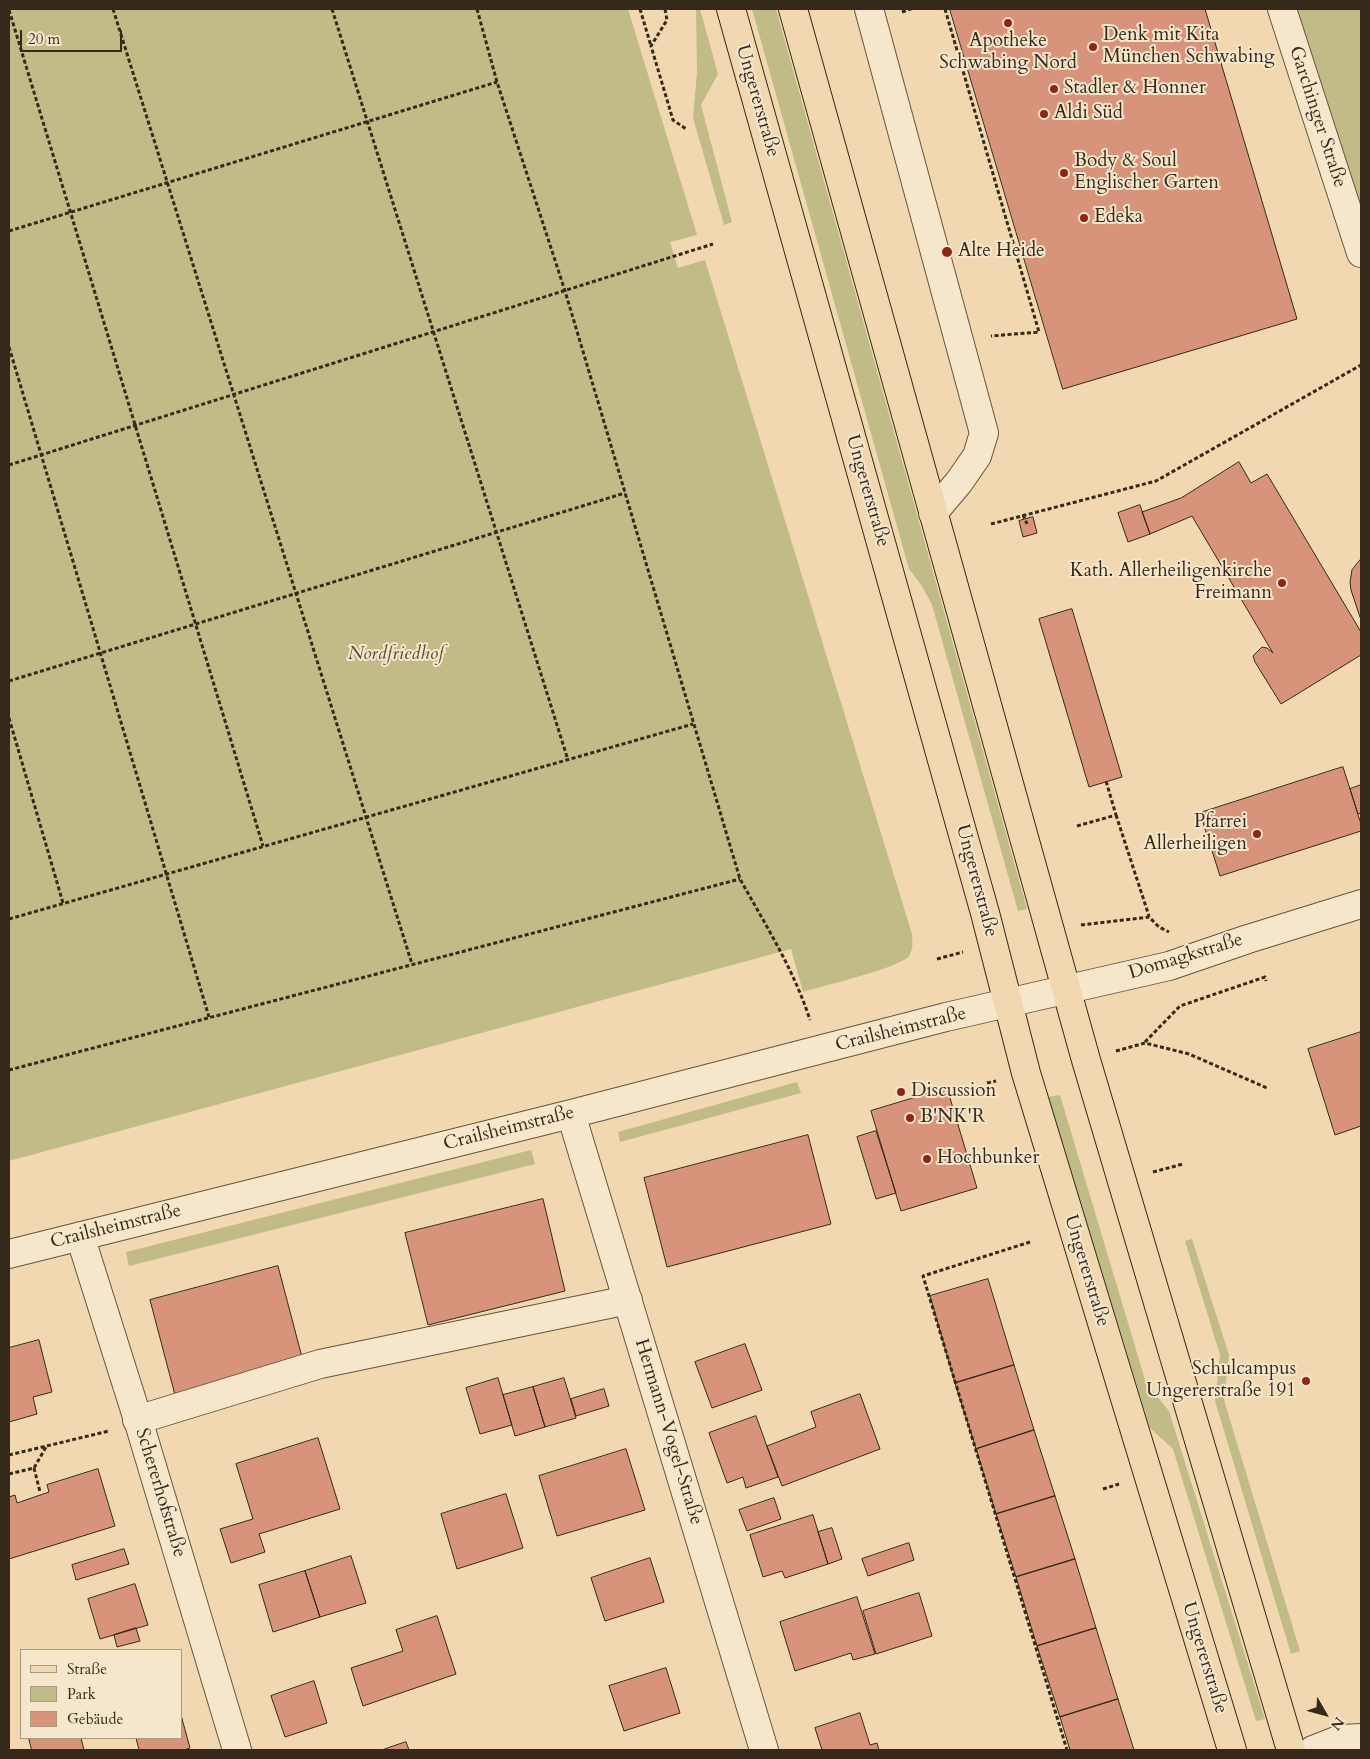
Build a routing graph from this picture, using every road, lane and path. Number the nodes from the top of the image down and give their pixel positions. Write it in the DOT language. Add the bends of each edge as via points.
graph roads {
  1 [pos="9,9"];
  2 [pos="113,9"];
  3 [pos="332,9"];
  4 [pos="477,9"];
  5 [pos="640,9"];
  6 [pos="665,9"];
  7 [pos="731,9"];
  8 [pos="793,9"];
  9 [pos="869,9"];
  10 [pos="945,9"];
  11 [pos="1282,9"];
  12 [pos="651,46"];
  13 [pos="497,82"];
  14 [pos="367,122"];
  15 [pos="686,129"];
  16 [pos="168,183"];
  17 [pos="70,213"];
  18 [pos="9,232"];
  19 [pos="713,244"];
  20 [pos="1361,254"];
  21 [pos="565,291"];
  22 [pos="433,332"];
  23 [pos="985,337"];
  24 [pos="9,347"];
  25 [pos="1361,365"];
  26 [pos="234,394"];
  27 [pos="135,425"];
  28 [pos="41,455"];
  29 [pos="9,465"];
  30 [pos="625,492"];
  31 [pos="933,513"];
  32 [pos="1023,515"];
  33 [pos="991,524"];
  34 [pos="1027,524"];
  35 [pos="496,532"];
  36 [pos="296,593"];
  37 [pos="196,624"];
  38 [pos="100,653"];
  39 [pos="9,681"];
  40 [pos="9,718"];
  41 [pos="693,724"];
  42 [pos="568,760"];
  43 [pos="1106,782"];
  44 [pos="1116,814"];
  45 [pos="366,818"];
  46 [pos="1077,826"];
  47 [pos="263,846"];
  48 [pos="166,874"];
  49 [pos="740,879"];
  50 [pos="63,903"];
  51 [pos="1361,904"];
  52 [pos="1149,917"];
  53 [pos="9,919"];
  54 [pos="1108,921"];
  55 [pos="1159,927"];
  56 [pos="412,964"];
  57 [pos="1266,979"];
  58 [pos="1066,989"];
  59 [pos="1009,1004"];
  60 [pos="209,1018"];
  61 [pos="820,1050"];
  62 [pos="9,1070"];
  63 [pos="1267,1088"];
  64 [pos="571,1114"];
  65 [pos="1183,1164"];
  66 [pos="1152,1172"];
  67 [pos="80,1236"];
  68 [pos="1030,1242"];
  69 [pos="9,1254"];
  70 [pos="628,1300"];
  71 [pos="127,1424"];
  72 [pos="46,1446"];
  73 [pos="9,1454"];
  74 [pos="34,1468"];
  75 [pos="9,1474"];
  76 [pos="40,1492"];
  77 [pos="1361,1738"];
  78 [pos="238,1750"];
  79 [pos="764,1750"];
  80 [pos="1067,1750"];
  81 [pos="1232,1750"];
  82 [pos="1291,1750"];
  83 [pos="1313,1750"];
  1 -- 17 [label="path"];
  2 -- 16 [label="path"];
  3 -- 14 [label="path"];
  4 -- 13 [label="path"];
  5 -- 12 [label="path"];
  6 -- 12 [label="path" via="667,20"];
  7 -- 59 [label="main road, Ungererstraße"];
  8 -- 31 [label="main road"];
  9 -- 31 [label="street" via="984,433 977,456"];
  10 -- 23 [label="path" via="1039,332"];
  11 -- 20 [label="street, Garchinger Straße"];
  12 -- 15 [label="path" via="673,120"];
  13 -- 14 [label="path"];
  13 -- 21 [label="path"];
  14 -- 16 [label="path"];
  14 -- 22 [label="path"];
  16 -- 17 [label="path"];
  16 -- 26 [label="path"];
  17 -- 18 [label="path"];
  17 -- 27 [label="path"];
  19 -- 21 [label="path"];
  21 -- 22 [label="path"];
  21 -- 30 [label="path"];
  22 -- 26 [label="path"];
  22 -- 35 [label="path"];
  24 -- 28 [label="path"];
  25 -- 32 [label="path" via="1156,481"];
  26 -- 27 [label="path"];
  26 -- 36 [label="path"];
  27 -- 28 [label="path"];
  27 -- 37 [label="path"];
  28 -- 29 [label="path"];
  28 -- 38 [label="path"];
  30 -- 35 [label="path"];
  30 -- 41 [label="path"];
  31 -- 58 [label="main road"];
  32 -- 33 [label="path"];
  32 -- 34 [label="path"];
  35 -- 36 [label="path"];
  35 -- 42 [label="path"];
  36 -- 37 [label="path"];
  36 -- 45 [label="path"];
  37 -- 38 [label="path"];
  37 -- 47 [label="path"];
  38 -- 39 [label="path"];
  38 -- 48 [label="path"];
  40 -- 50 [label="path"];
  41 -- 42 [label="path"];
  41 -- 49 [label="path"];
  42 -- 45 [label="path"];
  43 -- 44 [label="path"];
  44 -- 46 [label="path"];
  44 -- 52 [label="path"];
  45 -- 47 [label="path"];
  45 -- 56 [label="path"];
  47 -- 48 [label="path"];
  48 -- 50 [label="path"];
  48 -- 60 [label="path"];
  49 -- 56 [label="path"];
  49 -- 61 [label="path" via="806,1006"];
  50 -- 53 [label="path"];
  51 -- 58 [label="street, Domagkstraße" via="1169,966"];
  52 -- 54 [label="path"];
  52 -- 55 [label="path"];
  56 -- 60 [label="path"];
  57 -- 63 [label="path" via="1180,1006 1145,1043 1189,1054"];
  58 -- 59 [label="street, Domagkstraße"];
  58 -- 82 [label="main road"];
  59 -- 61 [label="street, Crailsheimstraße"];
  59 -- 81 [label="main road, Ungererstraße" via="1026,1073"];
  60 -- 62 [label="path"];
  61 -- 64 [label="street, Crailsheimstraße"];
  64 -- 67 [label="street, Crailsheimstraße"];
  64 -- 70 [label="street, Hermann-Vogel-Straße"];
  65 -- 66 [label="path"];
  67 -- 69 [label="street, Crailsheimstraße"];
  67 -- 71 [label="street, Schererhofstraße"];
  68 -- 80 [label="path" via="922,1276"];
  70 -- 71 [label="street" via="320,1364"];
  70 -- 79 [label="street, Hermann-Vogel-Straße"];
  71 -- 72 [label="path"];
  71 -- 78 [label="street, Schererhofstraße"];
  72 -- 73 [label="path"];
  72 -- 74 [label="path"];
  74 -- 75 [label="path"];
  74 -- 76 [label="path"];
  77 -- 83 [label="street" via="1341,1739"];
}
